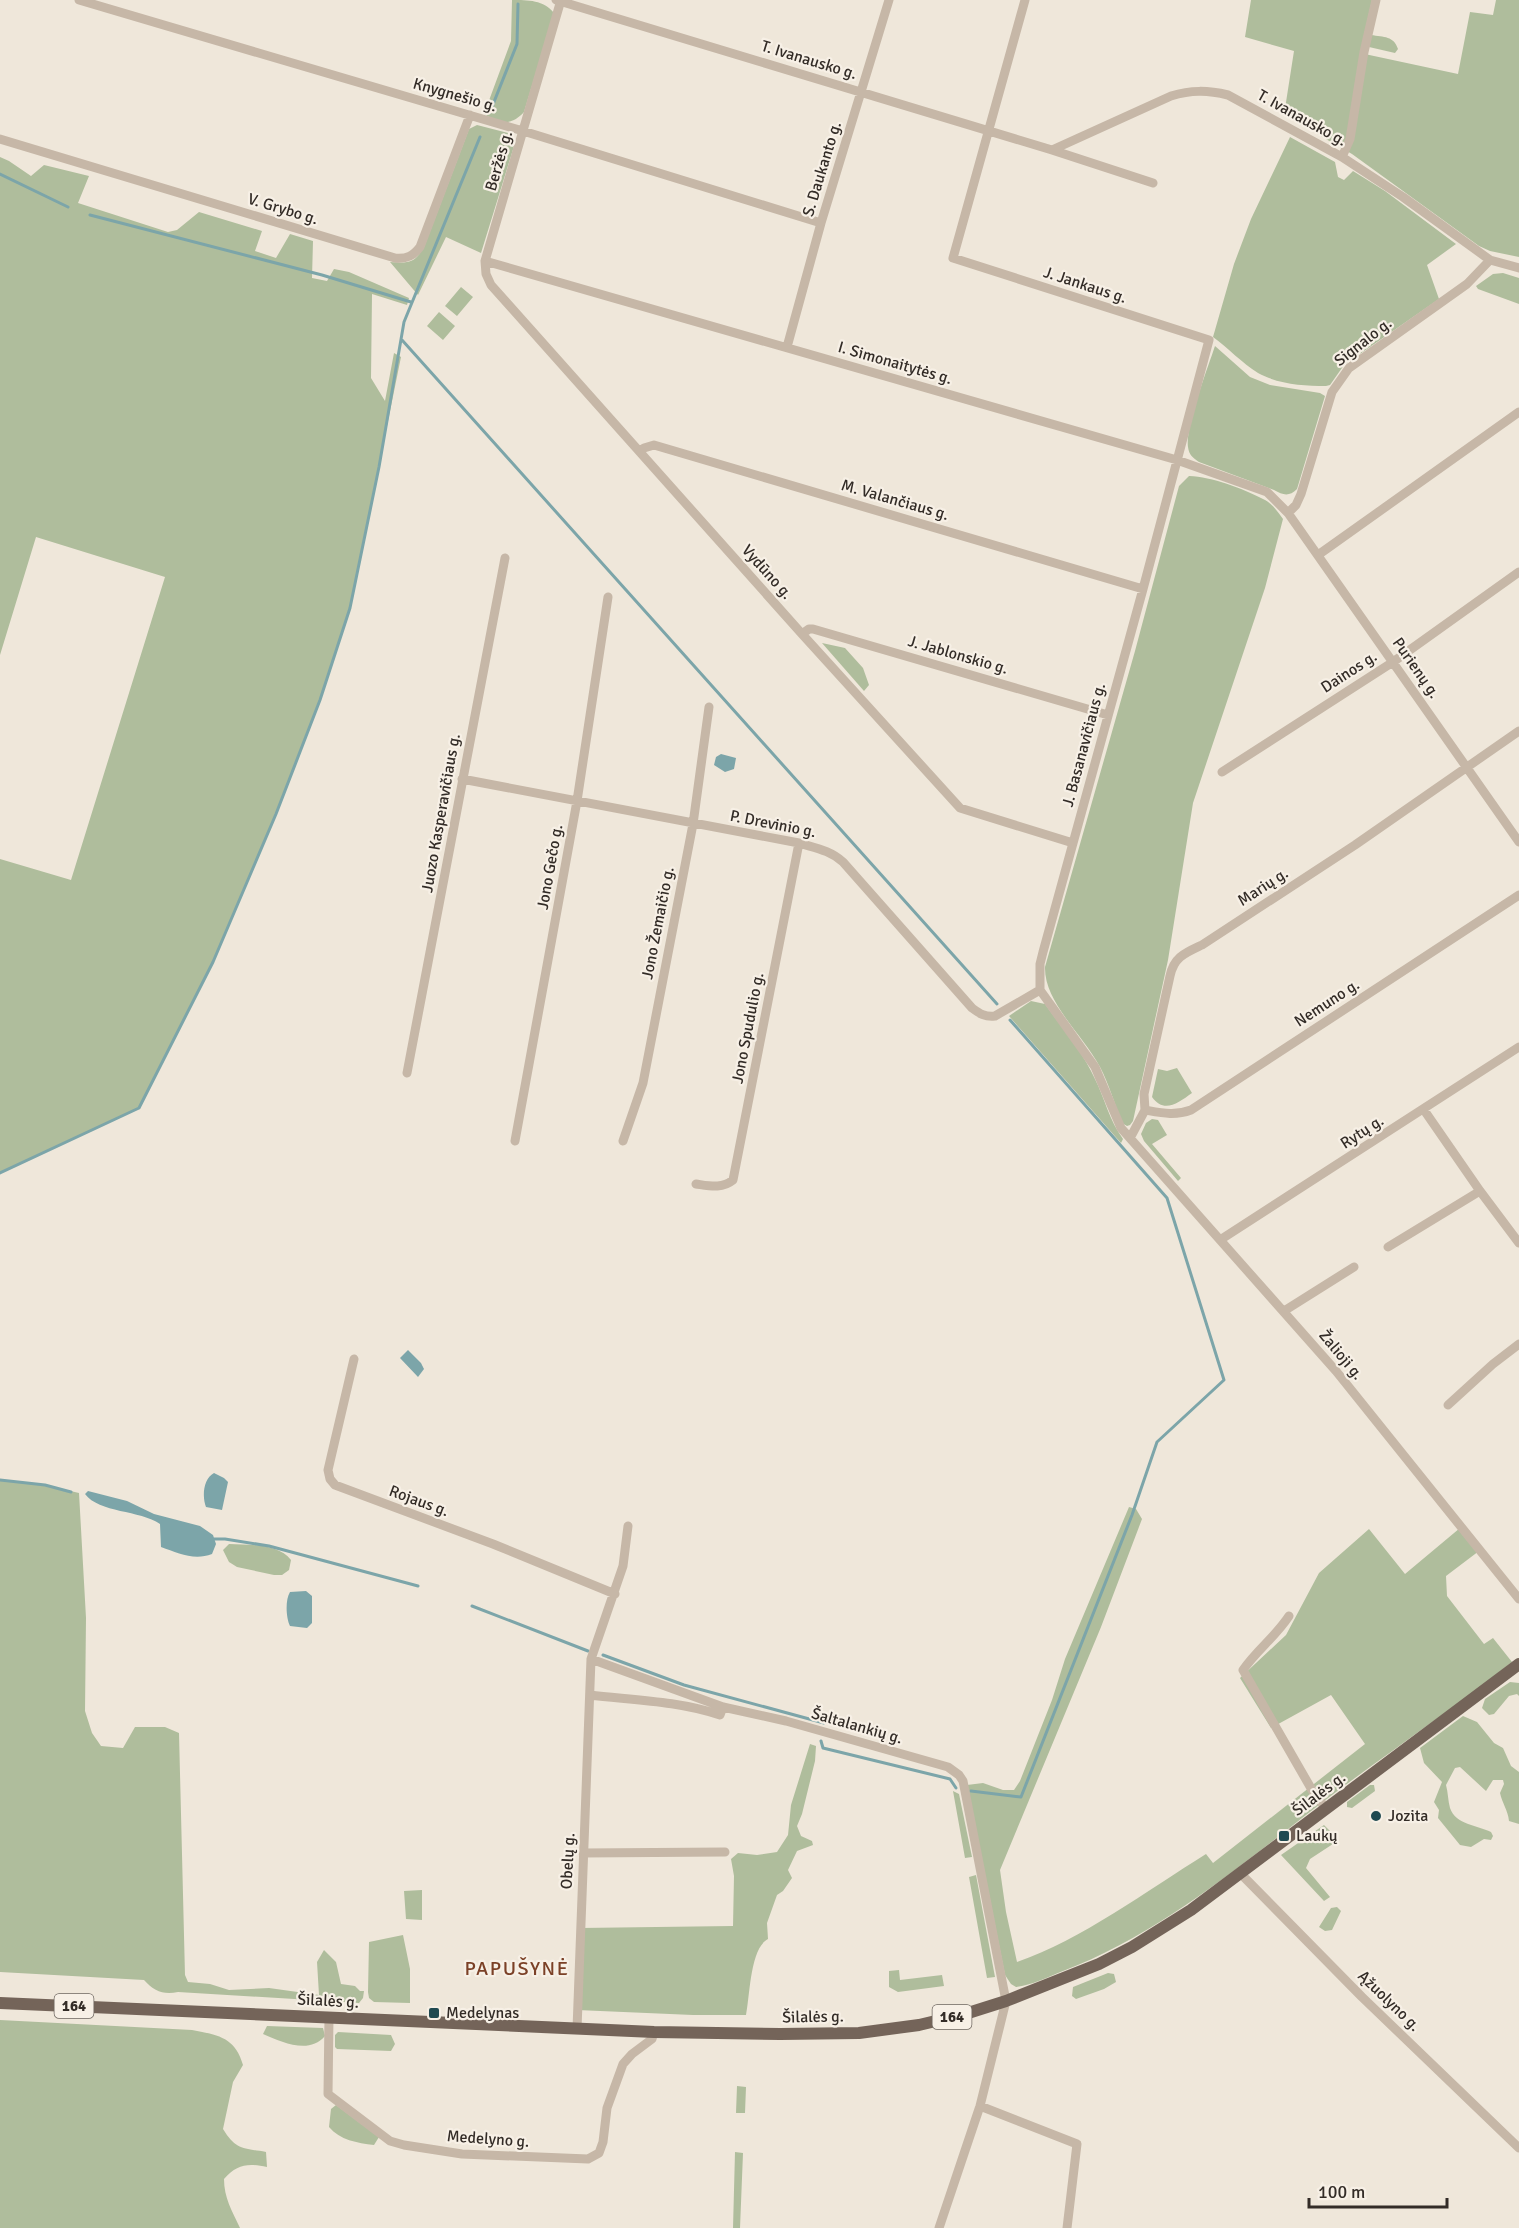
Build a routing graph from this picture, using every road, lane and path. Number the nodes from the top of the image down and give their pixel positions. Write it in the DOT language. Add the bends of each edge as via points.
graph roads {
  1 [pos="79,0"];
  2 [pos="560,0"];
  3 [pos="889,0"];
  4 [pos="1025,0"];
  5 [pos="1376,0"];
  6 [pos="861,92"];
  7 [pos="470,115"];
  8 [pos="524,131"];
  9 [pos="987,131"];
  10 [pos="0,140"];
  11 [pos="1052,150"];
  12 [pos="1342,157"];
  13 [pos="1153,183"];
  14 [pos="821,223"];
  15 [pos="1490,260"];
  16 [pos="485,261"];
  17 [pos="1519,268"];
  18 [pos="1209,340"];
  19 [pos="787,348"];
  20 [pos="1519,412"];
  21 [pos="640,452"];
  22 [pos="1177,460"];
  23 [pos="1288,513"];
  24 [pos="1318,555"];
  25 [pos="505,558"];
  26 [pos="1519,572"];
  27 [pos="1143,589"];
  28 [pos="608,597"];
  29 [pos="802,634"];
  30 [pos="1393,662"];
  31 [pos="709,707"];
  32 [pos="1108,715"];
  33 [pos="1519,731"];
  34 [pos="1468,768"];
  35 [pos="1222,772"];
  36 [pos="462,779"];
  37 [pos="577,801"];
  38 [pos="693,824"];
  39 [pos="1519,842"];
  40 [pos="799,843"];
  41 [pos="1073,843"];
  42 [pos="1519,895"];
  43 [pos="1040,990"];
  44 [pos="1519,1047"];
  45 [pos="407,1073"];
  46 [pos="1145,1110"];
  47 [pos="1424,1110"];
  48 [pos="1130,1138"];
  49 [pos="515,1141"];
  50 [pos="622,1141"];
  51 [pos="696,1184"];
  52 [pos="1480,1191"];
  53 [pos="1220,1240"];
  54 [pos="1519,1243"];
  55 [pos="1388,1247"];
  56 [pos="1354,1267"];
  57 [pos="1284,1311"];
  58 [pos="1519,1344"];
  59 [pos="354,1359"];
  60 [pos="1448,1405"];
  61 [pos="628,1526"];
  62 [pos="615,1594"];
  63 [pos="1519,1599"];
  64 [pos="1289,1616"];
  65 [pos="591,1659"];
  66 [pos="1519,1664"];
  67 [pos="590,1695"];
  68 [pos="723,1707"];
  69 [pos="1326,1809"];
  70 [pos="725,1852"];
  71 [pos="583,1853"];
  72 [pos="1240,1873"];
  73 [pos="1006,2001"];
  74 [pos="0,2003"];
  75 [pos="329,2017"];
  76 [pos="576,2029"];
  77 [pos="654,2032"];
  78 [pos="980,2106"];
  79 [pos="1519,2148"];
  80 [pos="939,2228"];
  81 [pos="1067,2228"];
  1 -- 7 [label="street, Knygnešio g."];
  2 -- 6 [label="street, T. Ivanausko g."];
  2 -- 8 [label="street, Beržės g."];
  3 -- 6 [label="street, S. Daukanto g."];
  4 -- 9 [label="street"];
  5 -- 12 [label="street" via="1350,139"];
  6 -- 9 [label="street, T. Ivanausko g."];
  6 -- 14 [label="street, S. Daukanto g."];
  7 -- 8 [label="street, Knygnešio g."];
  7 -- 10 [label="street, V. Grybo g." via="420,247 405,259"];
  8 -- 14 [label="street, Knygnešio g."];
  8 -- 16 [label="street, Beržės g."];
  9 -- 11 [label="street, T. Ivanausko g."];
  9 -- 18 [label="street, J. Jankaus g." via="953,258"];
  11 -- 12 [label="street, T. Ivanausko g." via="1170,96 1209,91 1236,99"];
  11 -- 13 [label="street, T. Ivanausko g."];
  12 -- 15 [label="street, T. Ivanausko g."];
  14 -- 19 [label="street, S. Daukanto g."];
  15 -- 17 [label="street, T. Ivanausko g."];
  15 -- 23 [label="street, Signalo g." via="1467,284 1349,368 1339,380 1301,494"];
  16 -- 19 [label="street, I. Simonaitytės g."];
  16 -- 21 [label="street, Vydūno g." via="491,285"];
  18 -- 22 [label="street, J. Basanavičiaus g."];
  19 -- 22 [label="street, I. Simonaitytės g."];
  20 -- 24 [label="street"];
  21 -- 27 [label="street, M. Valančiaus g." via="654,445"];
  21 -- 29 [label="street, Vydūno g."];
  22 -- 23 [label="street, I. Simonaitytės g." via="1267,492"];
  22 -- 27 [label="street, J. Basanavičiaus g."];
  23 -- 24 [label="street, Purienų g."];
  24 -- 30 [label="street, Purienų g."];
  25 -- 36 [label="street, Juozo Kasperavičiaus g."];
  26 -- 30 [label="street, Dainos g."];
  27 -- 32 [label="street, J. Basanavičiaus g."];
  28 -- 37 [label="street, Jono Gečo g."];
  29 -- 32 [label="street, J. Jablonskio g." via="813,629"];
  29 -- 41 [label="street, Vydūno g." via="960,808"];
  30 -- 34 [label="street, Purienų g."];
  30 -- 35 [label="street, Dainos g."];
  31 -- 38 [label="street, Jono Žemaičio g."];
  32 -- 41 [label="street, J. Basanavičiaus g."];
  33 -- 34 [label="street, Marių g."];
  34 -- 39 [label="street, Purienų g."];
  34 -- 46 [label="street, Marių g." via="1173,963 1144,1094"];
  36 -- 37 [label="street, P. Drevinio g."];
  36 -- 45 [label="street, Juozo Kasperavičiaus g."];
  37 -- 38 [label="street, P. Drevinio g."];
  37 -- 49 [label="street, Jono Gečo g."];
  38 -- 40 [label="street, P. Drevinio g."];
  38 -- 50 [label="street, Jono Žemaičio g." via="643,1083"];
  40 -- 43 [label="street, P. Drevinio g." via="825,850 843,862 978,1013 995,1016"];
  40 -- 51 [label="street, Jono Spudulio g." via="733,1180 718,1186"];
  41 -- 43 [label="street, J. Basanavičiaus g." via="1040,964"];
  42 -- 46 [label="street, Nemuno g." via="1191,1110 1170,1115"];
  43 -- 48 [label="street" via="1095,1067 1115,1117"];
  44 -- 47 [label="street, Rytų g."];
  46 -- 48 [label="street, Marių g."];
  47 -- 52 [label="street"];
  47 -- 53 [label="street, Rytų g."];
  48 -- 53 [label="street, Žalioji g."];
  52 -- 54 [label="street"];
  52 -- 55 [label="street"];
  53 -- 57 [label="street, Žalioji g."];
  56 -- 57 [label="street"];
  57 -- 63 [label="street, Žalioji g."];
  58 -- 60 [label="street"];
  59 -- 62 [label="street, Rojaus g." via="328,1470 335,1485"];
  61 -- 62 [label="street"];
  62 -- 65 [label="street"];
  64 -- 69 [label="street" via="1243,1670"];
  65 -- 67 [label="street, Obelų g."];
  65 -- 68 [label="street, Šaltalankių g."];
  66 -- 69 [label="main road, Šilalės g. / 164"];
  67 -- 68 [label="street" via="720,1715"];
  67 -- 71 [label="street, Obelų g."];
  68 -- 73 [label="street, Šaltalankių g." via="948,1767 959,1775"];
  69 -- 72 [label="main road, Šilalės g. / 164"];
  70 -- 71 [label="street"];
  71 -- 76 [label="street, Obelų g."];
  72 -- 73 [label="main road, Šilalės g. / 164" via="1132,1947"];
  72 -- 79 [label="street, Ąžuolyno g."];
  73 -- 77 [label="main road, Šilalės g. / 164" via="919,2025 859,2032"];
  73 -- 78 [label="street"];
  74 -- 75 [label="main road, Šilalės g. / 164"];
  75 -- 76 [label="main road, Šilalės g. / 164"];
  75 -- 77 [label="street, Medelyno g." via="328,2094 390,2140 462,2154 588,2159 598,2153 606,2108 623,2064 652,2039"];
  76 -- 77 [label="main road, Šilalės g. / 164"];
  78 -- 80 [label="street"];
  78 -- 81 [label="street" via="1077,2144"];
}
